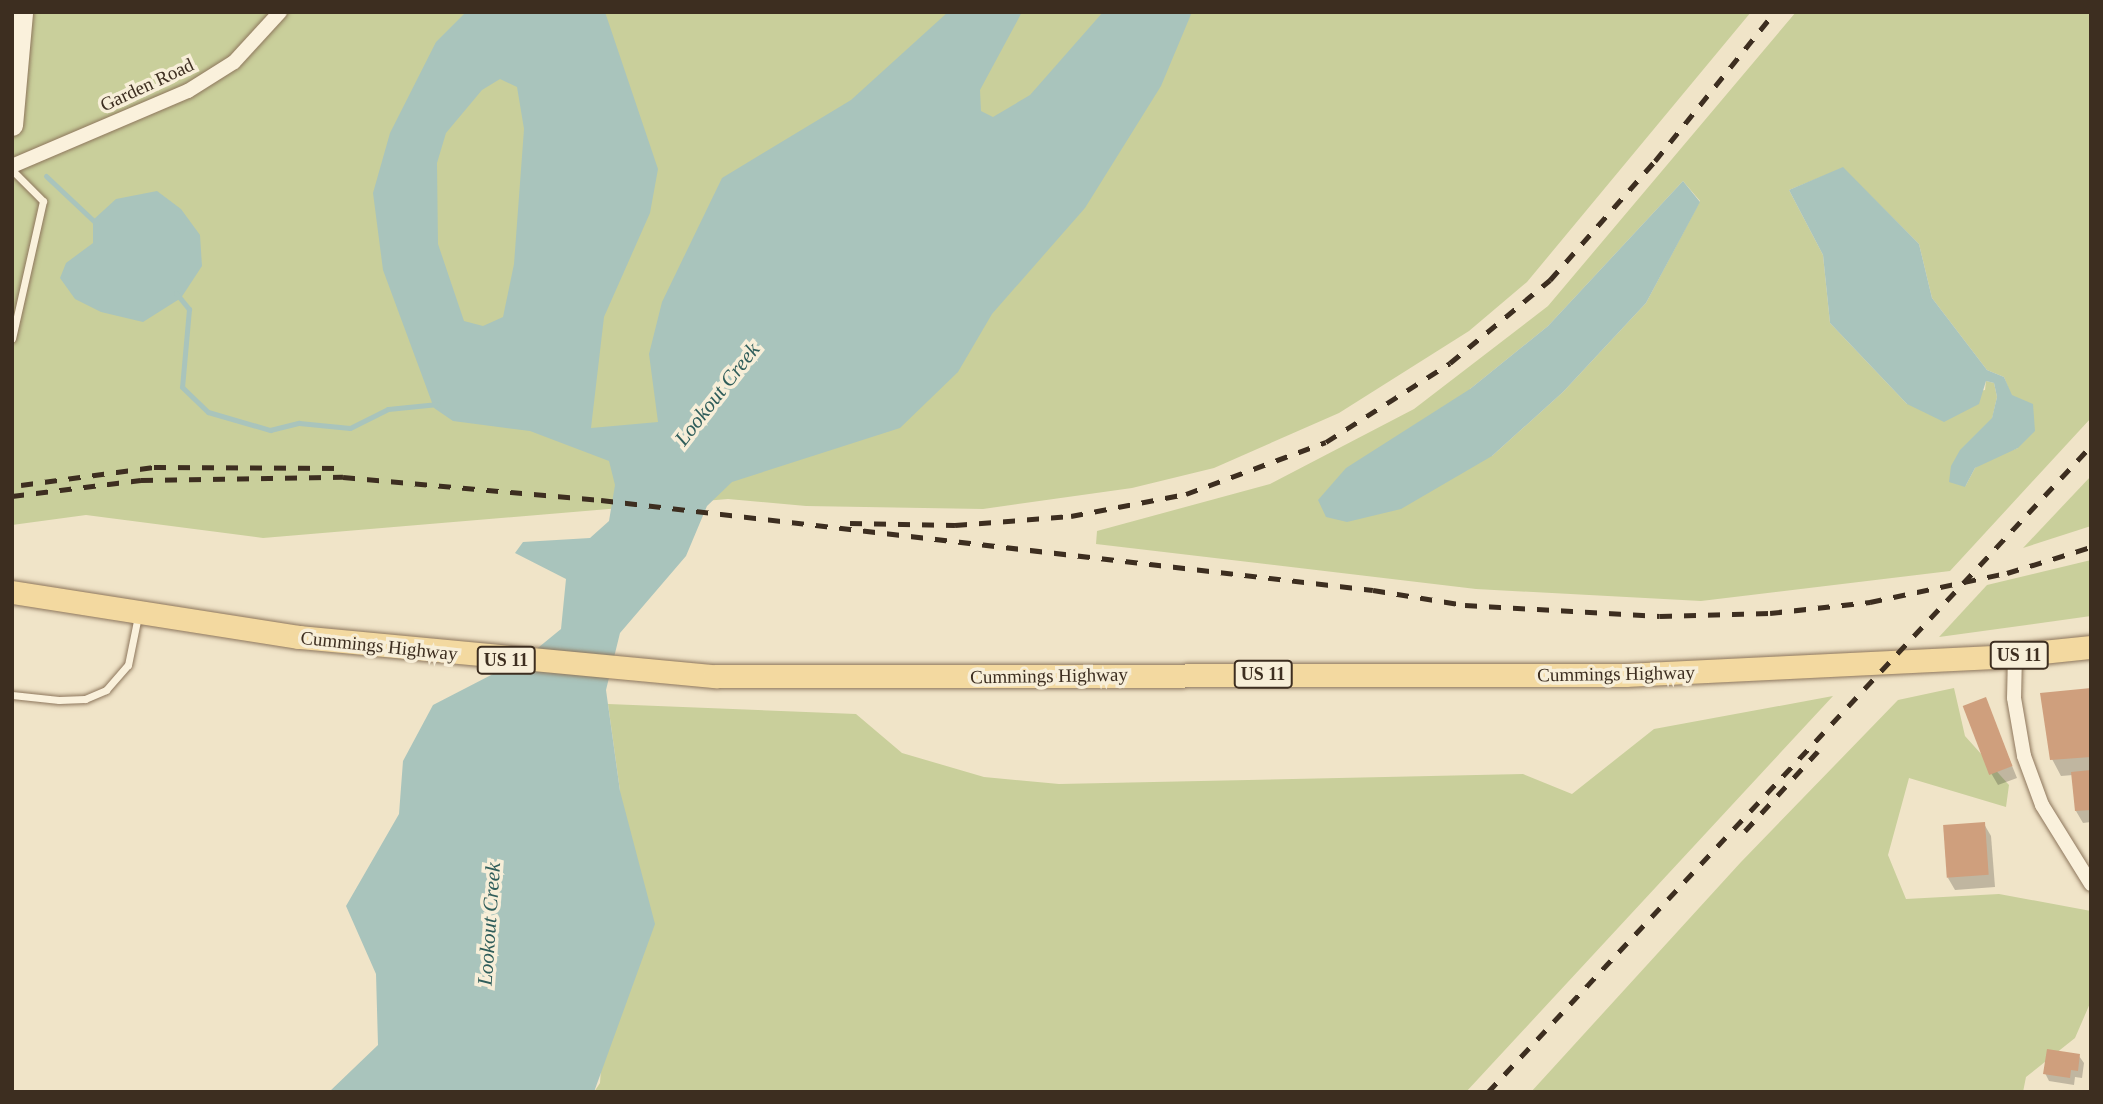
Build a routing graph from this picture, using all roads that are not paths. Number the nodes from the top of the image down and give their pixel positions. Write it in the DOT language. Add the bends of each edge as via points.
graph roads {
  1 [pos="22,12"];
  2 [pos="280,12"];
  3 [pos="12,125"];
  4 [pos="12,168"];
  5 [pos="12,340"];
  6 [pos="12,592"];
  7 [pos="138,612"];
  8 [pos="2091,647"];
  9 [pos="2015,655"];
  10 [pos="12,695"];
  11 [pos="2091,884"];
  1 -- 3 [label="main road"];
  2 -- 4 [label="street, Garden Road" via="234,62 188,90"];
  4 -- 5 [label="lane" via="43,201"];
  6 -- 7 [label="main road, Cummings Highway / US 11"];
  7 -- 9 [label="main road, Cummings Highway / US 11" via="299,637 715,676 1625,675"];
  7 -- 10 [label="lane" via="128,665 106,690 85,699"];
  8 -- 9 [label="main road, Cummings Highway / US 11"];
  9 -- 11 [label="street" via="2014,698 2024,756 2042,805"];
}
